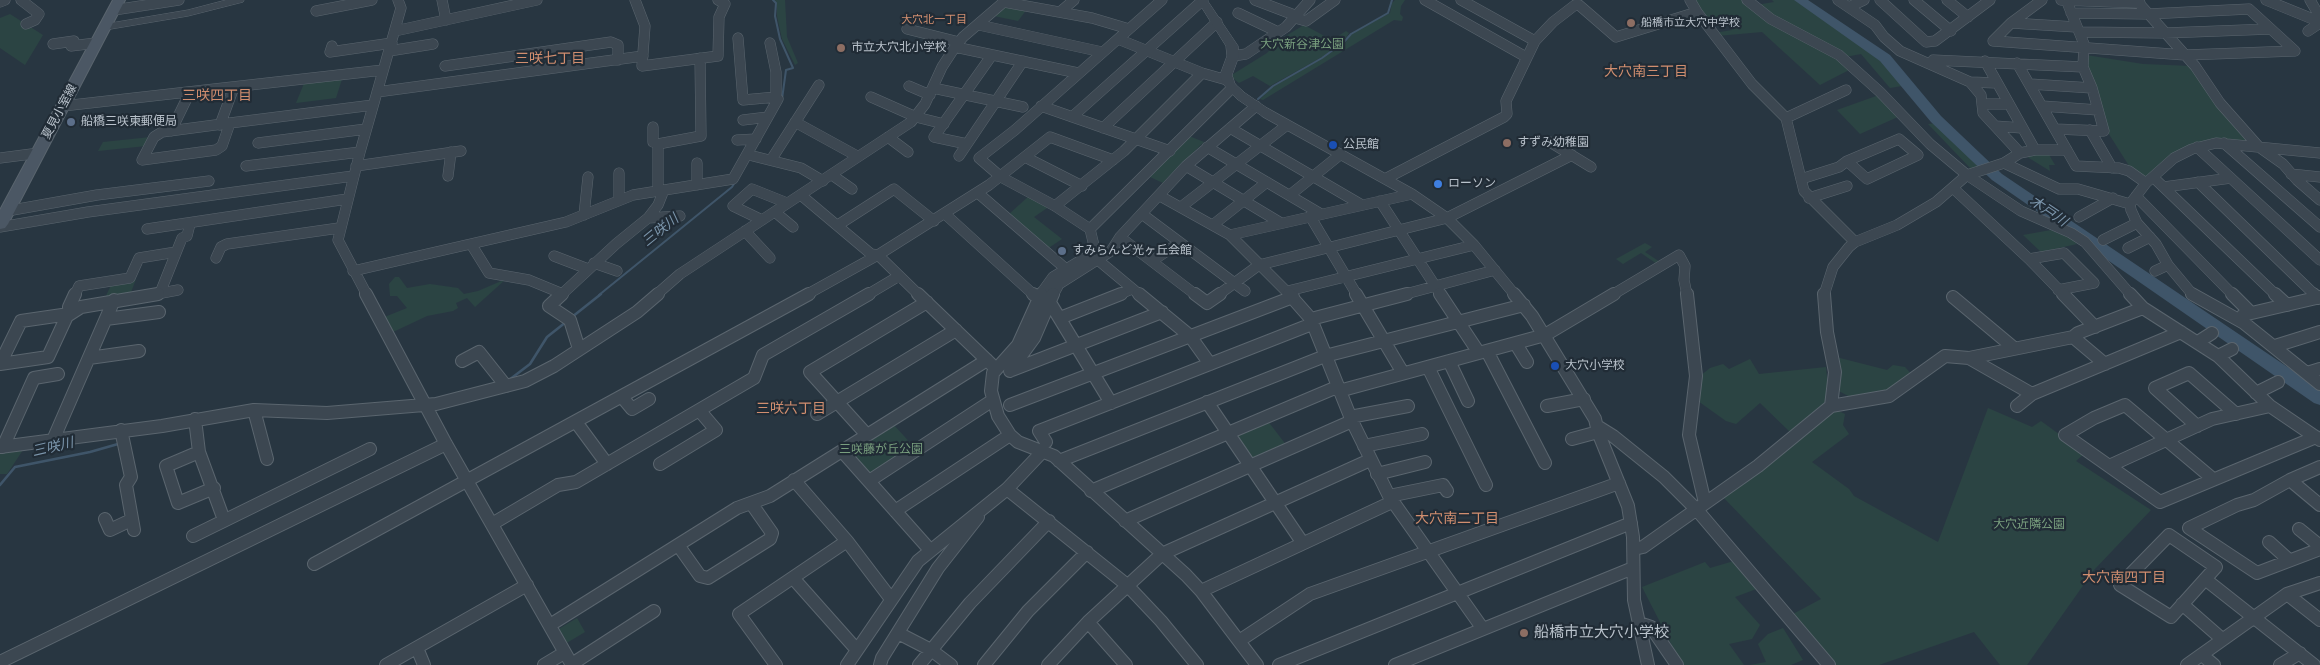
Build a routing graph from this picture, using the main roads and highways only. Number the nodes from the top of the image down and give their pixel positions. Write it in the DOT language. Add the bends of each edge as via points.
graph roads {
  1 [pos="117,5"];
  2 [pos="0,226"];
  1 -- 2 [label="main road, 夏見小室線"];
}
